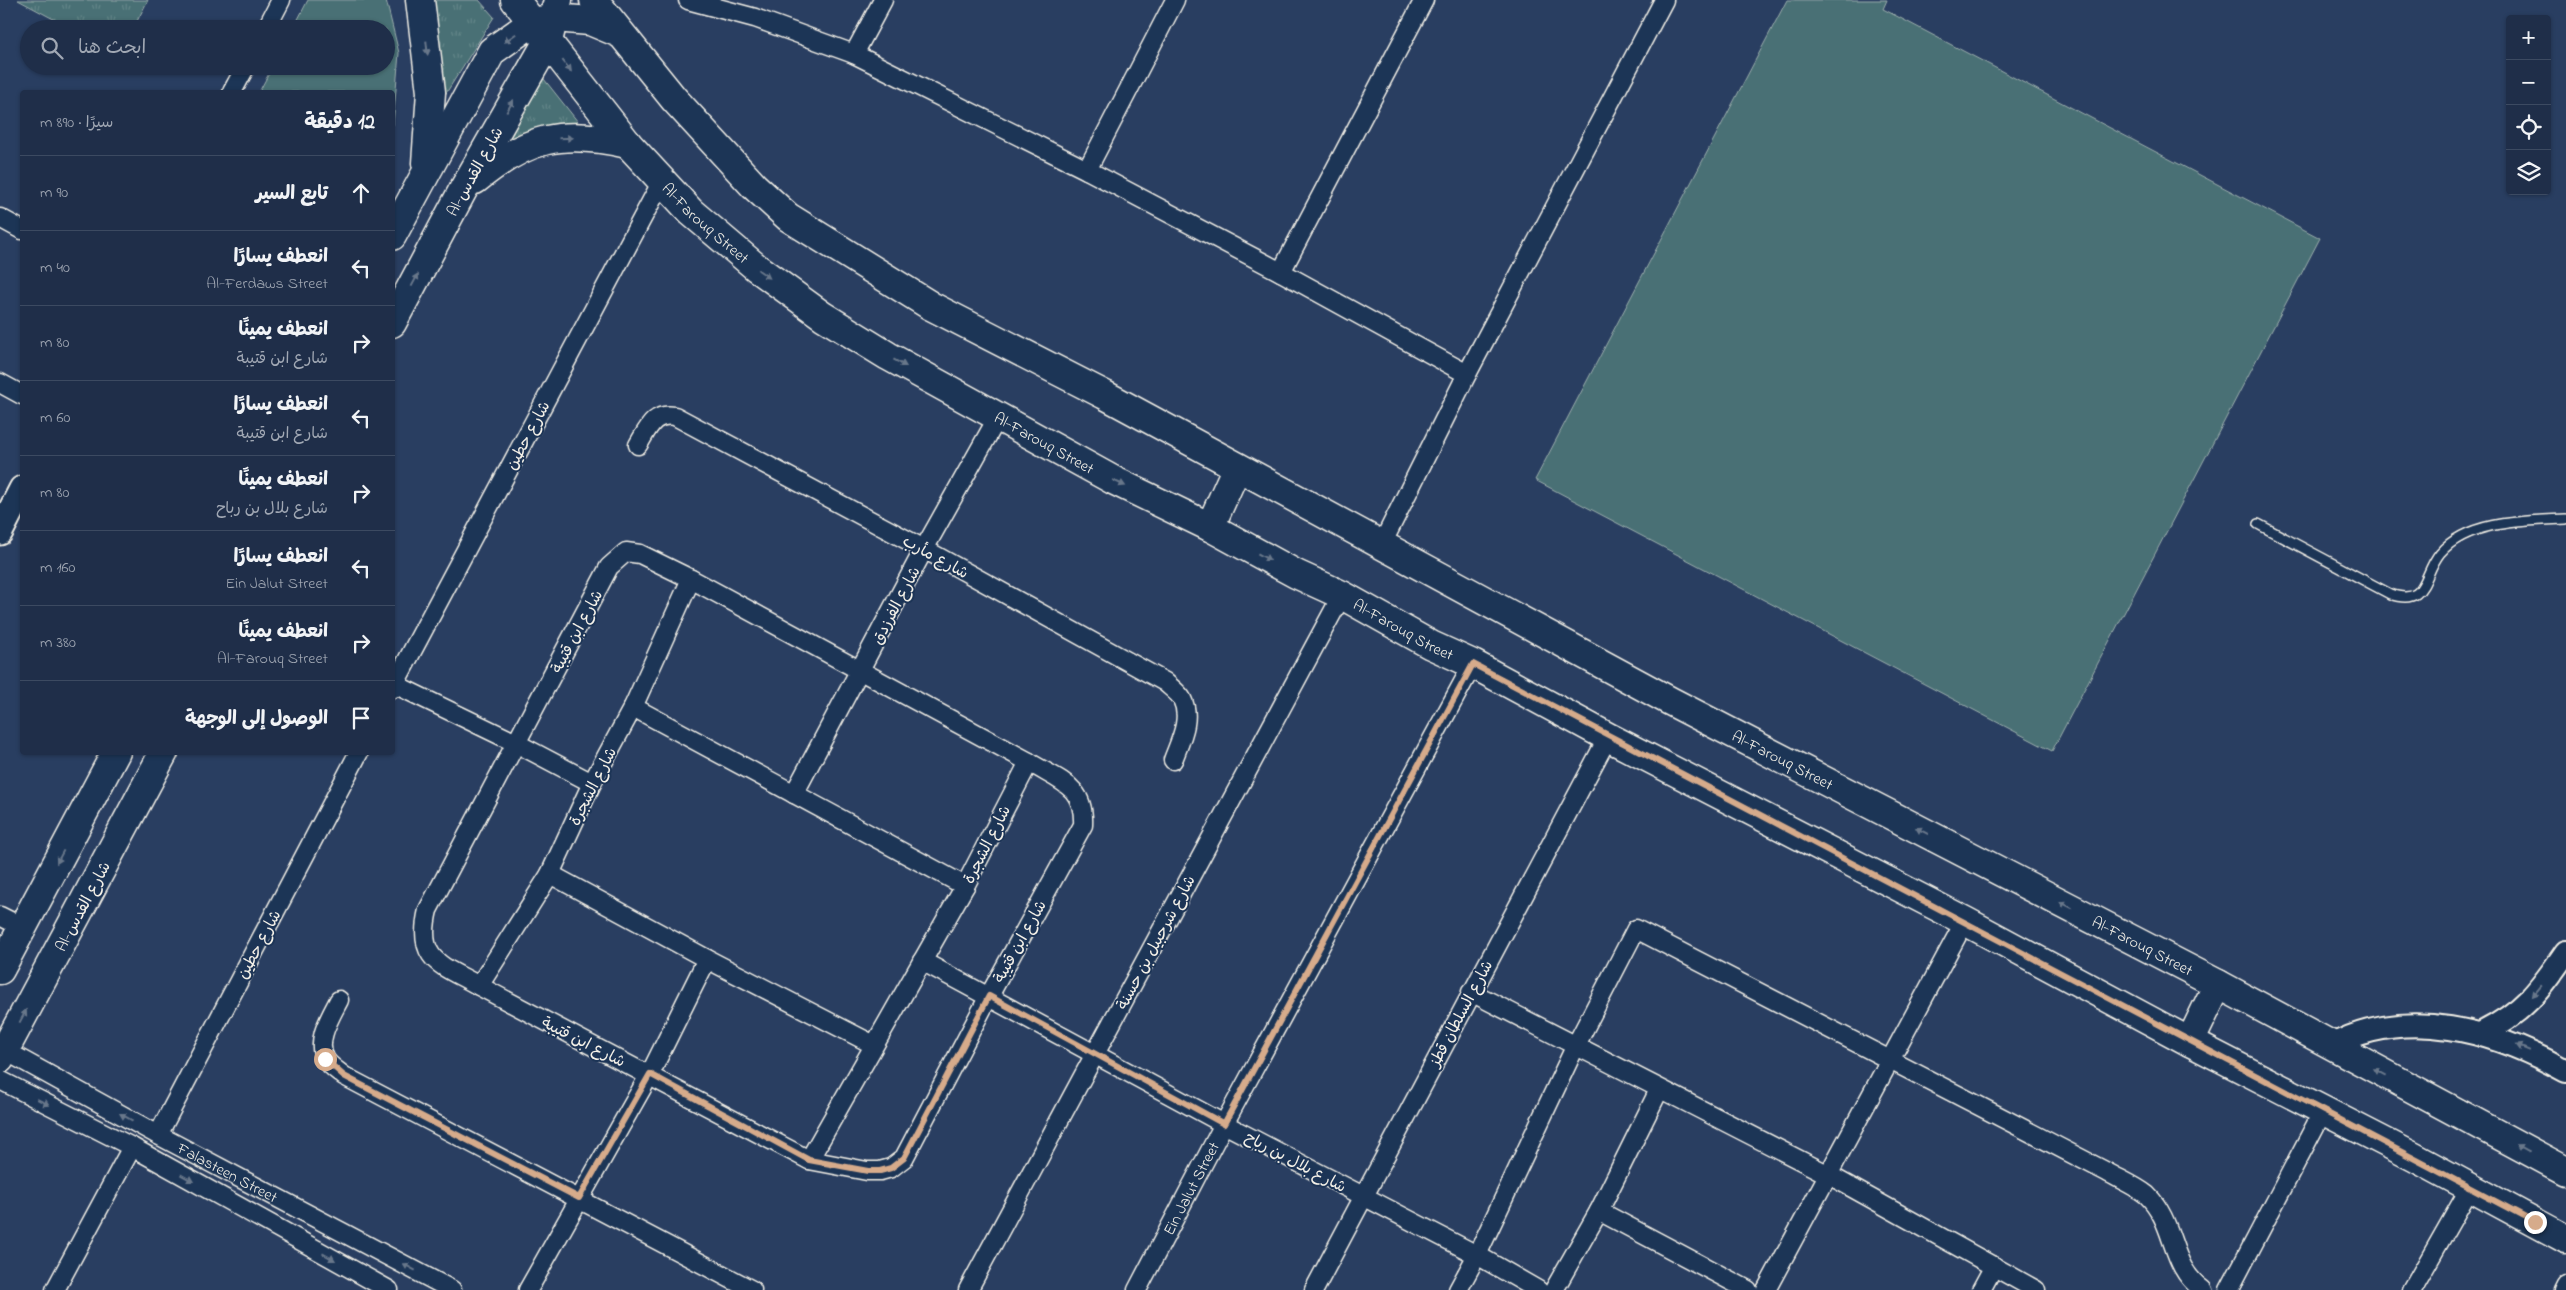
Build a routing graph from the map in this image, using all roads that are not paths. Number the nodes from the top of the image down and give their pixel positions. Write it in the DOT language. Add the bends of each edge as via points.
graph roads {
  1 [pos="280,0"];
  2 [pos="420,0"];
  3 [pos="515,0"];
  4 [pos="594,0"];
  5 [pos="688,0"];
  6 [pos="883,0"];
  7 [pos="1175,0"];
  8 [pos="1424,0"];
  9 [pos="1664,0"];
  10 [pos="270,20"];
  11 [pos="548,20"];
  12 [pos="621,34"];
  13 [pos="854,54"];
  14 [pos="241,75"];
  15 [pos="233,90"];
  16 [pos="628,144"];
  17 [pos="1087,170"];
  18 [pos="425,174"];
  19 [pos="662,181"];
  20 [pos="463,190"];
  21 [pos="0,218"];
  22 [pos="20,229"];
  23 [pos="395,230"];
  24 [pos="1281,272"];
  25 [pos="395,317"];
  26 [pos="1467,374"];
  27 [pos="0,383"];
  28 [pos="20,394"];
  29 [pos="998,417"];
  30 [pos="638,445"];
  31 [pos="1237,467"];
  32 [pos="20,493"];
  33 [pos="2566,519"];
  34 [pos="2258,524"];
  35 [pos="1210,527"];
  36 [pos="0,532"];
  37 [pos="1381,546"];
  38 [pos="924,549"];
  39 [pos="691,578"];
  40 [pos="1342,595"];
  41 [pos="1473,664"];
  42 [pos="859,672"];
  43 [pos="395,681"];
  44 [pos="395,686"];
  45 [pos="633,707"];
  46 [pos="1608,737"];
  47 [pos="516,743"];
  48 [pos="162,755"];
  49 [pos="357,755"];
  50 [pos="1173,760"];
  51 [pos="111,762"];
  52 [pos="1029,762"];
  53 [pos="592,783"];
  54 [pos="794,794"];
  55 [pos="139,800"];
  56 [pos="78,824"];
  57 [pos="114,845"];
  58 [pos="550,874"];
  59 [pos="965,886"];
  60 [pos="1965,921"];
  61 [pos="11,922"];
  62 [pos="2566,952"];
  63 [pos="708,959"];
  64 [pos="922,961"];
  65 [pos="0,970"];
  66 [pos="2218,984"];
  67 [pos="479,986"];
  68 [pos="1471,992"];
  69 [pos="989,996"];
  70 [pos="339,1000"];
  71 [pos="2482,1034"];
  72 [pos="2190,1042"];
  73 [pos="1576,1044"];
  74 [pos="874,1045"];
  75 [pos="2331,1046"];
  76 [pos="2,1054"];
  77 [pos="1094,1055"];
  78 [pos="1891,1061"];
  79 [pos="2566,1071"];
  80 [pos="650,1074"];
  81 [pos="0,1080"];
  82 [pos="1659,1090"];
  83 [pos="2323,1111"];
  84 [pos="1224,1124"];
  85 [pos="158,1135"];
  86 [pos="132,1147"];
  87 [pos="809,1160"];
  88 [pos="2566,1172"];
  89 [pos="1829,1175"];
  90 [pos="2470,1188"];
  91 [pos="1363,1197"];
  92 [pos="579,1198"];
  93 [pos="1599,1211"];
  94 [pos="2566,1239"];
  95 [pos="1477,1255"];
  96 [pos="1994,1266"];
  97 [pos="2566,1284"];
  98 [pos="55,1290"];
  99 [pos="388,1290"];
  100 [pos="452,1290"];
  101 [pos="528,1290"];
  102 [pos="752,1290"];
  103 [pos="968,1290"];
  104 [pos="1137,1290"];
  105 [pos="1314,1290"];
  106 [pos="1458,1290"];
  107 [pos="1538,1290"];
  108 [pos="1554,1290"];
  109 [pos="1748,1290"];
  110 [pos="1766,1290"];
  111 [pos="1981,1290"];
  112 [pos="2036,1290"];
  113 [pos="2203,1290"];
  114 [pos="2229,1290"];
  115 [pos="2412,1290"];
  116 [pos="2563,1290"];
  1 -- 10 [label="street"];
  2 -- 18 [label="main road, one-way" via="431,92"];
  3 -- 11 [label="main road, Al-Farouq Street"];
  4 -- 12 [label="main road, Al-Farouq Street"];
  5 -- 13 [label="street" via="755,18"];
  6 -- 13 [label="street"];
  7 -- 17 [label="street"];
  8 -- 24 [label="street"];
  9 -- 26 [label="street"];
  11 -- 12 [label="main road" via="590,21"];
  11 -- 16 [label="main road, Al-Farouq Street, one-way"];
  11 -- 18 [label="main road, one-way" via="492,51"];
  20 -- 11 [label="main road, Al-شارع القدس, one-way"];
  12 -- 31 [label="main road, Al-Farouq Street" via="674,99 754,186 788,217 931,306"];
  13 -- 17 [label="street"];
  14 -- 15 [label="street"];
  16 -- 19 [label="main road, Al-Farouq Street"];
  20 -- 16 [label="main road, one-way" via="500,160 529,144 559,138 598,137"];
  17 -- 24 [label="street"];
  18 -- 23 [label="main road"];
  19 -- 29 [label="main road, Al-Farouq Street, one-way" via="691,212 757,268 816,310 888,356"];
  19 -- 43 [label="street, شارع حطين"];
  25 -- 20 [label="main road, Al-شارع القدس, one-way"];
  21 -- 22 [label="street"];
  24 -- 26 [label="street"];
  26 -- 37 [label="street"];
  27 -- 28 [label="street"];
  29 -- 35 [label="main road, Al-Farouq Street, one-way" via="1113,480"];
  29 -- 38 [label="street, شارع الفرزدق"];
  30 -- 38 [label="street, شارع مأرب" via="656,418 662,414 675,416"];
  31 -- 35 [label="main road"];
  31 -- 37 [label="main road, Al-Farouq Street"];
  32 -- 36 [label="main road"];
  33 -- 34 [label="lane" via="2509,522 2464,535 2440,553 2419,592 2411,598 2402,599"];
  35 -- 40 [label="main road, Al-Farouq Street, one-way"];
  66 -- 37 [label="main road, Al-Farouq Street, one-way" via="1670,701"];
  38 -- 42 [label="street, شارع الفرزدق"];
  38 -- 50 [label="street, شارع مأرب" via="1165,682 1182,698 1186,715"];
  39 -- 42 [label="street"];
  39 -- 45 [label="street, شارع الشجرة"];
  39 -- 47 [label="street, شارع ابن قتيبة" via="640,554 626,552 609,567"];
  40 -- 41 [label="main road, Al-Farouq Street" via="1430,645"];
  40 -- 77 [label="street, شارع شرحبيل بن حسنة"];
  41 -- 46 [label="main road, Al-Farouq Street"];
  41 -- 84 [label="street, Ein Jalut Street"];
  42 -- 52 [label="street"];
  42 -- 54 [label="street, شارع الفرزدق"];
  44 -- 47 [label="street"];
  45 -- 53 [label="street, شارع الشجرة"];
  45 -- 54 [label="street"];
  46 -- 60 [label="main road, Al-Farouq Street"];
  46 -- 68 [label="street, شارع السلطان قطز"];
  47 -- 53 [label="street"];
  47 -- 67 [label="street, شارع ابن قتيبة" via="428,910 424,925 424,942 433,959"];
  48 -- 55 [label="main road, Al-شارع القدس"];
  49 -- 85 [label="street, شارع حطين"];
  51 -- 55 [label="main road" via="103,785 111,797 127,803"];
  51 -- 56 [label="main road"];
  52 -- 59 [label="street, شارع الشجرة"];
  52 -- 69 [label="street, شارع ابن قتيبة" via="1076,791 1083,803 1083,825"];
  53 -- 58 [label="street, شارع الشجرة"];
  54 -- 59 [label="street"];
  55 -- 57 [label="main road, Al-شارع القدس"];
  56 -- 57 [label="main road" via="91,818 98,820 110,830"];
  56 -- 61 [label="main road, one-way"];
  76 -- 57 [label="main road, Al-شارع القدس, one-way"];
  58 -- 63 [label="street"];
  58 -- 67 [label="street, شارع الشجرة"];
  59 -- 64 [label="street, شارع الشجرة"];
  60 -- 72 [label="main road, Al-Farouq Street"];
  60 -- 78 [label="street"];
  61 -- 65 [label="main road"];
  62 -- 71 [label="street, one-way" via="2528,1002 2507,1021"];
  63 -- 74 [label="street"];
  63 -- 80 [label="street"];
  64 -- 69 [label="street, شارع بلال بن رباح"];
  64 -- 74 [label="street, شارع الشجرة"];
  66 -- 72 [label="main road"];
  66 -- 75 [label="main road, Al-Farouq Street"];
  67 -- 80 [label="street, شارع ابن قتيبة"];
  68 -- 73 [label="street"];
  68 -- 91 [label="street, شارع السلطان قطز"];
  69 -- 77 [label="street, شارع بلال بن رباح"];
  69 -- 87 [label="street, شارع ابن قتيبة" via="904,1158 891,1168 880,1171"];
  70 -- 92 [label="street" via="324,1028 323,1047 325,1059 344,1076"];
  71 -- 75 [label="street" via="2426,1026 2387,1026 2356,1034"];
  79 -- 71 [label="street, one-way" via="2526,1050"];
  72 -- 83 [label="main road, Al-Farouq Street"];
  73 -- 78 [label="street" via="1636,928"];
  73 -- 82 [label="street"];
  73 -- 95 [label="street"];
  74 -- 87 [label="street, شارع الشجرة"];
  88 -- 75 [label="main road, Al-Farouq Street, one-way"];
  85 -- 76 [label="street, Falasteen Street, one-way"];
  77 -- 84 [label="street, شارع بلال بن رباح"];
  77 -- 103 [label="street, شارع شرحبيل بن حسنة"];
  78 -- 89 [label="street"];
  78 -- 113 [label="street" via="2098,1167 2147,1196 2166,1224 2183,1271"];
  80 -- 87 [label="street, شارع ابن قتيبة"];
  80 -- 92 [label="street"];
  81 -- 86 [label="street, Falasteen Street, one-way"];
  82 -- 89 [label="street"];
  82 -- 93 [label="street"];
  83 -- 90 [label="main road, Al-Farouq Street"];
  83 -- 114 [label="street"];
  84 -- 91 [label="street, شارع بلال بن رباح"];
  84 -- 104 [label="street, Ein Jalut Street"];
  100 -- 85 [label="street, Falasteen Street, one-way"];
  86 -- 98 [label="street"];
  86 -- 99 [label="street, Falasteen Street, one-way"];
  89 -- 96 [label="street"];
  89 -- 110 [label="street"];
  90 -- 94 [label="main road, Al-Farouq Street"];
  90 -- 115 [label="street"];
  91 -- 95 [label="street, شارع بلال بن رباح"];
  91 -- 105 [label="street, شارع السلطان قطز"];
  92 -- 101 [label="street"];
  92 -- 102 [label="street"];
  93 -- 108 [label="street"];
  93 -- 109 [label="street"];
  95 -- 106 [label="street"];
  95 -- 107 [label="street, شارع بلال بن رباح"];
  96 -- 111 [label="street"];
  96 -- 112 [label="street"];
  97 -- 116 [label="street"];
}
